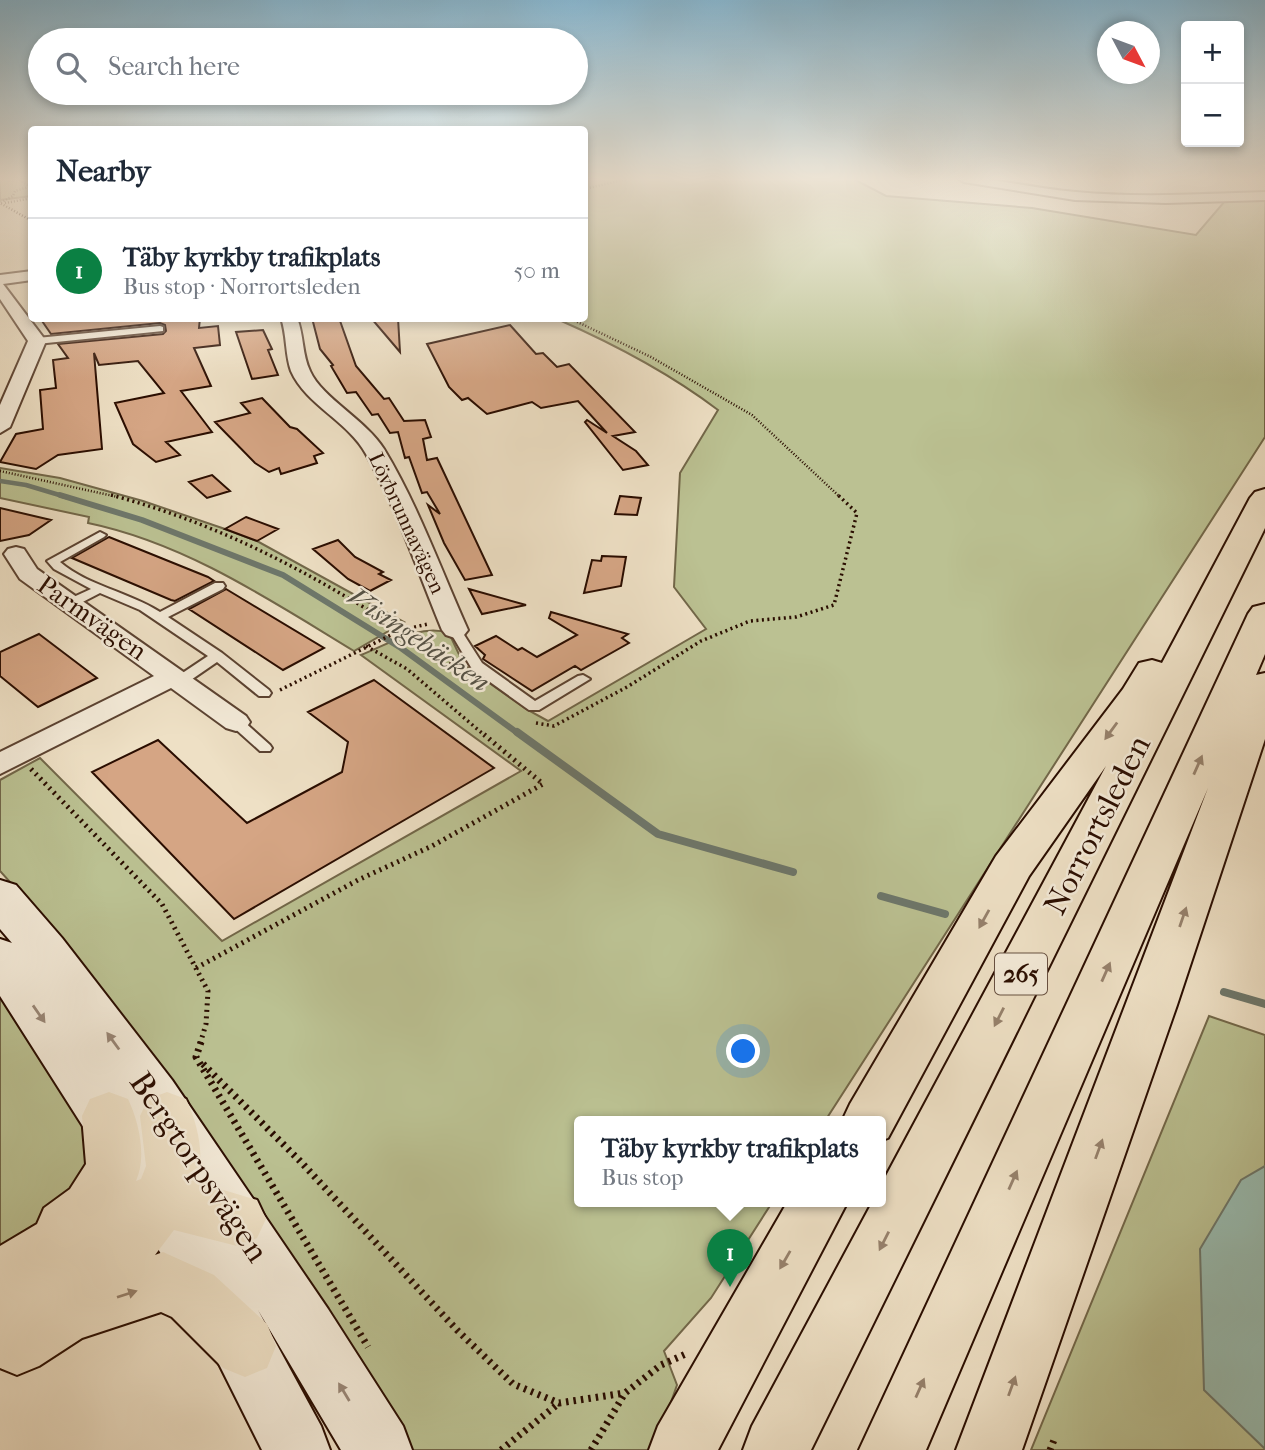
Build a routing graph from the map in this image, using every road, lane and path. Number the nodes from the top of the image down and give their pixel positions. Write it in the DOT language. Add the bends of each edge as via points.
graph roads {
  1 [pos="28,276"];
  2 [pos="0,281"];
  3 [pos="0,288"];
  4 [pos="291,322"];
  5 [pos="577,322"];
  6 [pos="160,329"];
  7 [pos="37,341"];
  8 [pos="0,427"];
  9 [pos="0,471"];
  10 [pos="1265,488"];
  11 [pos="1265,498"];
  12 [pos="100,535"];
  13 [pos="16,554"];
  14 [pos="219,586"];
  15 [pos="100,589"];
  16 [pos="71,603"];
  17 [pos="1265,614"];
  18 [pos="159,617"];
  19 [pos="401,630"];
  20 [pos="455,630"];
  21 [pos="366,646"];
  22 [pos="217,656"];
  23 [pos="467,673"];
  24 [pos="177,679"];
  25 [pos="583,680"];
  26 [pos="1265,684"];
  27 [pos="264,693"];
  28 [pos="233,719"];
  29 [pos="534,722"];
  30 [pos="265,748"];
  31 [pos="9,760"];
  32 [pos="0,897"];
  33 [pos="0,958"];
  34 [pos="196,968"];
  35 [pos="196,1057"];
  36 [pos="109,1116"];
  37 [pos="167,1116"];
  38 [pos="872,1116"];
  39 [pos="162,1200"];
  40 [pos="816,1207"];
  41 [pos="237,1219"];
  42 [pos="7,1277"];
  43 [pos="0,1332"];
  44 [pos="245,1346"];
  45 [pos="698,1348"];
  46 [pos="0,1354"];
  47 [pos="375,1358"];
  48 [pos="625,1393"];
  49 [pos="559,1403"];
  50 [pos="1054,1440"];
  51 [pos="298,1450"];
  52 [pos="379,1450"];
  53 [pos="501,1450"];
  54 [pos="591,1450"];
  55 [pos="682,1450"];
  56 [pos="776,1450"];
  57 [pos="892,1450"];
  58 [pos="989,1450"];
  59 [pos="1050,1450"];
  1 -- 2 [label="street"];
  3 -- 7 [label="street"];
  4 -- 20 [label="street, Lövbrunnavägen" via="300,370 311,387 373,448"];
  5 -- 29 [label="path" via="651,357 752,415 857,513 834,605 796,617 750,621 701,641 554,726"];
  6 -- 7 [label="lane"];
  7 -- 8 [label="street"];
  9 -- 19 [label="path" via="105,493 246,542"];
  10 -- 38 [label="highway, one-way" via="1232,527 1139,693 1013,867"];
  11 -- 56 [label="highway, Norrortsleden / 265, one-way"];
  12 -- 15 [label="lane" via="53,561"];
  13 -- 16 [label="street, Parmvägen" via="28,574"];
  14 -- 18 [label="lane"];
  15 -- 16 [label="lane"];
  15 -- 18 [label="lane"];
  16 -- 24 [label="street, Parmvägen"];
  57 -- 17 [label="highway, one-way"];
  18 -- 22 [label="lane"];
  19 -- 20 [label="path" via="436,622"];
  19 -- 21 [label="path"];
  19 -- 23 [label="path"];
  20 -- 25 [label="lane" via="477,666 534,706"];
  21 -- 28 [label="path"];
  21 -- 34 [label="path" via="407,669 543,784"];
  22 -- 24 [label="lane"];
  22 -- 27 [label="lane"];
  24 -- 28 [label="street, Parmvägen"];
  24 -- 31 [label="street, Parmvägen"];
  58 -- 26 [label="highway, one-way"];
  28 -- 30 [label="lane"];
  31 -- 34 [label="path" via="162,904"];
  37 -- 32 [label="main road, Bergtorpsvägen, one-way" via="70,982"];
  33 -- 36 [label="main road, Bergtorpsvägen, one-way"];
  34 -- 35 [label="path" via="208,991 206,1024"];
  35 -- 47 [label="path"];
  35 -- 49 [label="path" via="513,1384"];
  36 -- 39 [label="main road, Bergtorpsvägen"];
  36 -- 42 [label="highway" via="114,1168 90,1208"];
  37 -- 39 [label="highway" via="174,1166"];
  37 -- 41 [label="main road, Bergtorpsvägen"];
  39 -- 41 [label="highway"];
  39 -- 42 [label="highway" via="104,1217"];
  39 -- 43 [label="highway" via="136,1234 47,1293"];
  39 -- 44 [label="main road, Bergtorpsvägen"];
  40 -- 55 [label="highway, one-way"];
  52 -- 41 [label="main road, Bergtorpsvägen, one-way"];
  46 -- 44 [label="highway, one-way" via="65,1313 163,1282 193,1296"];
  44 -- 51 [label="main road, Bergtorpsvägen"];
  45 -- 48 [label="path" via="661,1365"];
  48 -- 49 [label="path"];
  48 -- 54 [label="path"];
  49 -- 53 [label="path"];
  50 -- 59 [label="path"];
}
